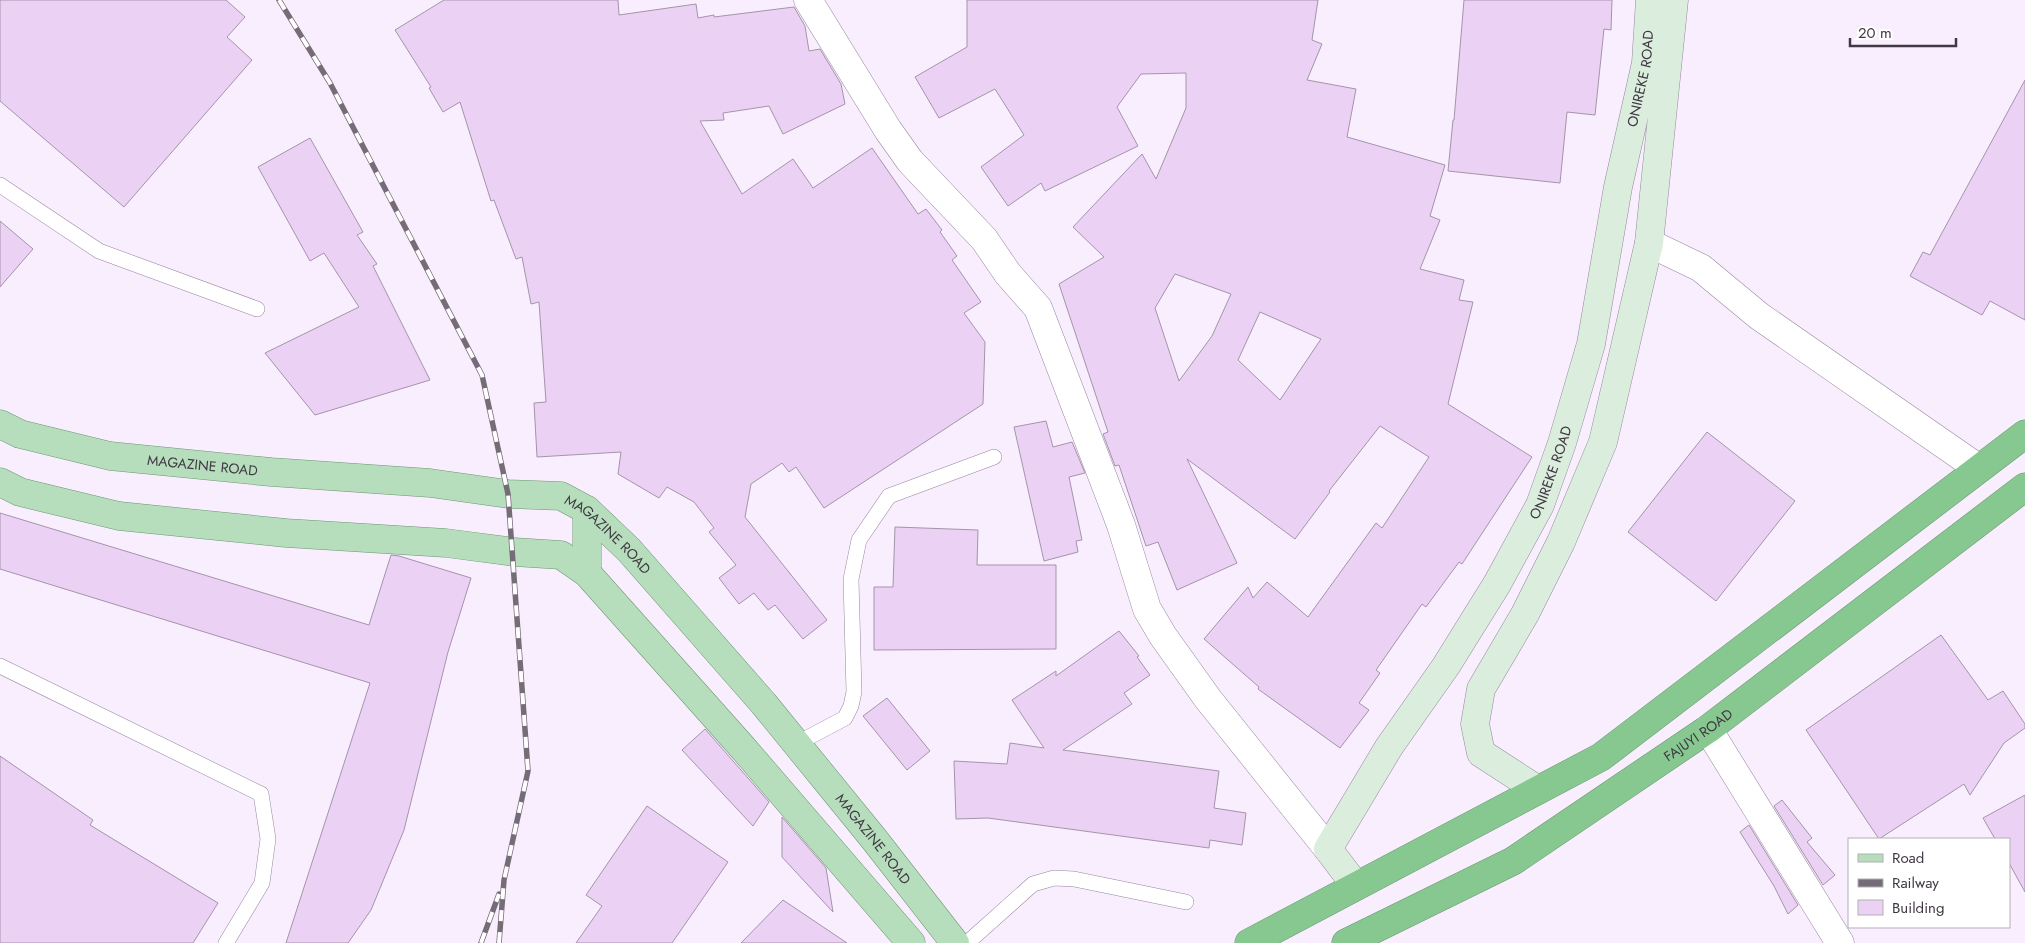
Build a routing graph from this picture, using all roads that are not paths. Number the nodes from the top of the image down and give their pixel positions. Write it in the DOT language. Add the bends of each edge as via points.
graph roads {
  1 [pos="808,0"];
  2 [pos="1650,0"];
  3 [pos="1674,0"];
  4 [pos="0,185"];
  5 [pos="1649,243"];
  6 [pos="257,309"];
  7 [pos="0,424"];
  8 [pos="2025,434"];
  9 [pos="994,457"];
  10 [pos="1978,468"];
  11 [pos="0,482"];
  12 [pos="2025,487"];
  13 [pos="587,510"];
  14 [pos="587,573"];
  15 [pos="0,666"];
  16 [pos="1708,729"];
  17 [pos="796,744"];
  18 [pos="1538,790"];
  19 [pos="1328,849"];
  20 [pos="1356,886"];
  21 [pos="1186,902"];
  22 [pos="226,943"];
  23 [pos="911,943"];
  24 [pos="955,943"];
  25 [pos="967,943"];
  26 [pos="1249,943"];
  27 [pos="1346,943"];
  28 [pos="1840,943"];
  1 -- 19 [label="street" via="910,161 984,239 1008,274 1038,308 1122,524 1147,609 1208,699"];
  2 -- 19 [label="main road, ONIREKE ROAD" via="1646,63 1618,187 1591,344 1540,505 1497,584 1446,666 1389,747"];
  3 -- 5 [label="main road, ONIREKE ROAD"];
  4 -- 6 [label="lane" via="98,251"];
  5 -- 10 [label="street" via="1701,268 1759,316"];
  5 -- 18 [label="main road, ONIREKE ROAD" via="1603,442 1557,550 1525,614 1481,689 1475,724 1480,753"];
  7 -- 13 [label="main road, MAGAZINE ROAD" via="20,434 110,456 430,483 508,494 561,496"];
  8 -- 10 [label="highway"];
  9 -- 17 [label="lane" via="889,496 858,540 852,579 852,706 845,718"];
  10 -- 18 [label="highway" via="1601,757"];
  11 -- 14 [label="main road" via="20,492 119,516 561,555"];
  12 -- 16 [label="highway, FAJUYI ROAD"];
  13 -- 14 [label="main road"];
  13 -- 17 [label="main road, MAGAZINE ROAD" via="629,550"];
  14 -- 23 [label="main road"];
  15 -- 22 [label="lane" via="261,794 268,839 262,883"];
  16 -- 27 [label="highway, FAJUYI ROAD" via="1513,861"];
  16 -- 28 [label="street"];
  17 -- 24 [label="main road, MAGAZINE ROAD"];
  18 -- 20 [label="highway"];
  19 -- 20 [label="main road"];
  20 -- 26 [label="highway"];
  21 -- 25 [label="lane" via="1054,878 1033,884"];
}
